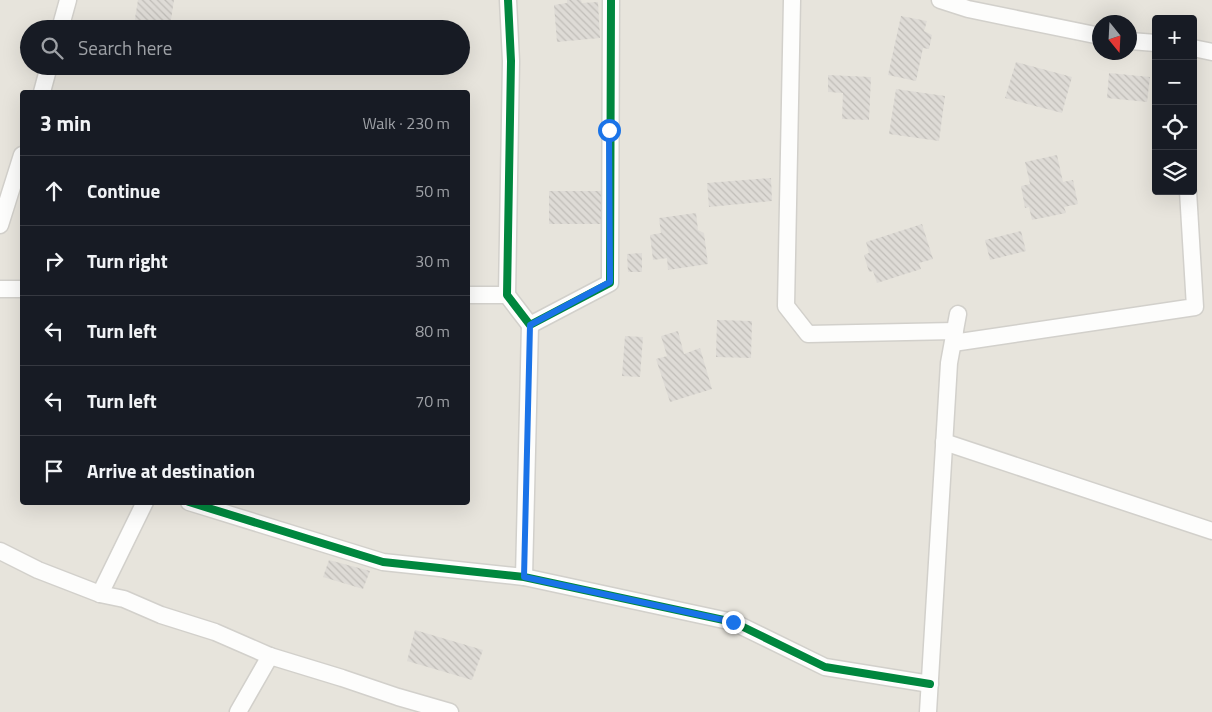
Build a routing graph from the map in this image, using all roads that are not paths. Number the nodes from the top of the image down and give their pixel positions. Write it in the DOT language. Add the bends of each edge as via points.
graph roads {
  1 [pos="68,0"];
  2 [pos="611,0"];
  3 [pos="792,0"];
  4 [pos="940,0"];
  5 [pos="506,4"];
  6 [pos="62,20"];
  7 [pos="1092,34"];
  8 [pos="1137,42"];
  9 [pos="1152,43"];
  10 [pos="1197,49"];
  11 [pos="1212,52"];
  12 [pos="47,75"];
  13 [pos="43,90"];
  14 [pos="20,161"];
  15 [pos="1188,195"];
  16 [pos="0,225"];
  17 [pos="0,289"];
  18 [pos="20,289"];
  19 [pos="470,294"];
  20 [pos="507,295"];
  21 [pos="958,314"];
  22 [pos="530,325"];
  23 [pos="954,337"];
  24 [pos="944,442"];
  25 [pos="144,505"];
  26 [pos="199,505"];
  27 [pos="1212,531"];
  28 [pos="0,550"];
  29 [pos="524,577"];
  30 [pos="100,594"];
  31 [pos="270,656"];
  32 [pos="930,684"];
  33 [pos="238,712"];
  34 [pos="450,712"];
  35 [pos="928,712"];
  1 -- 6 [label="street"];
  2 -- 22 [label="street" via="610,282"];
  3 -- 23 [label="street" via="786,306 808,334"];
  4 -- 7 [label="street" via="968,9"];
  5 -- 20 [label="street" via="511,61"];
  8 -- 9 [label="street"];
  10 -- 11 [label="street"];
  12 -- 13 [label="street"];
  14 -- 16 [label="street"];
  15 -- 23 [label="street" via="1195,307"];
  17 -- 18 [label="street"];
  19 -- 20 [label="street"];
  20 -- 22 [label="street"];
  21 -- 23 [label="street"];
  22 -- 29 [label="street"];
  23 -- 24 [label="street" via="949,363"];
  24 -- 27 [label="street"];
  24 -- 32 [label="street"];
  25 -- 30 [label="street"];
  26 -- 29 [label="street" via="384,562"];
  28 -- 30 [label="street" via="38,570"];
  29 -- 32 [label="street" via="733,622 825,668"];
  30 -- 31 [label="street" via="215,632"];
  31 -- 33 [label="street"];
  31 -- 34 [label="street"];
  32 -- 35 [label="street"];
}
